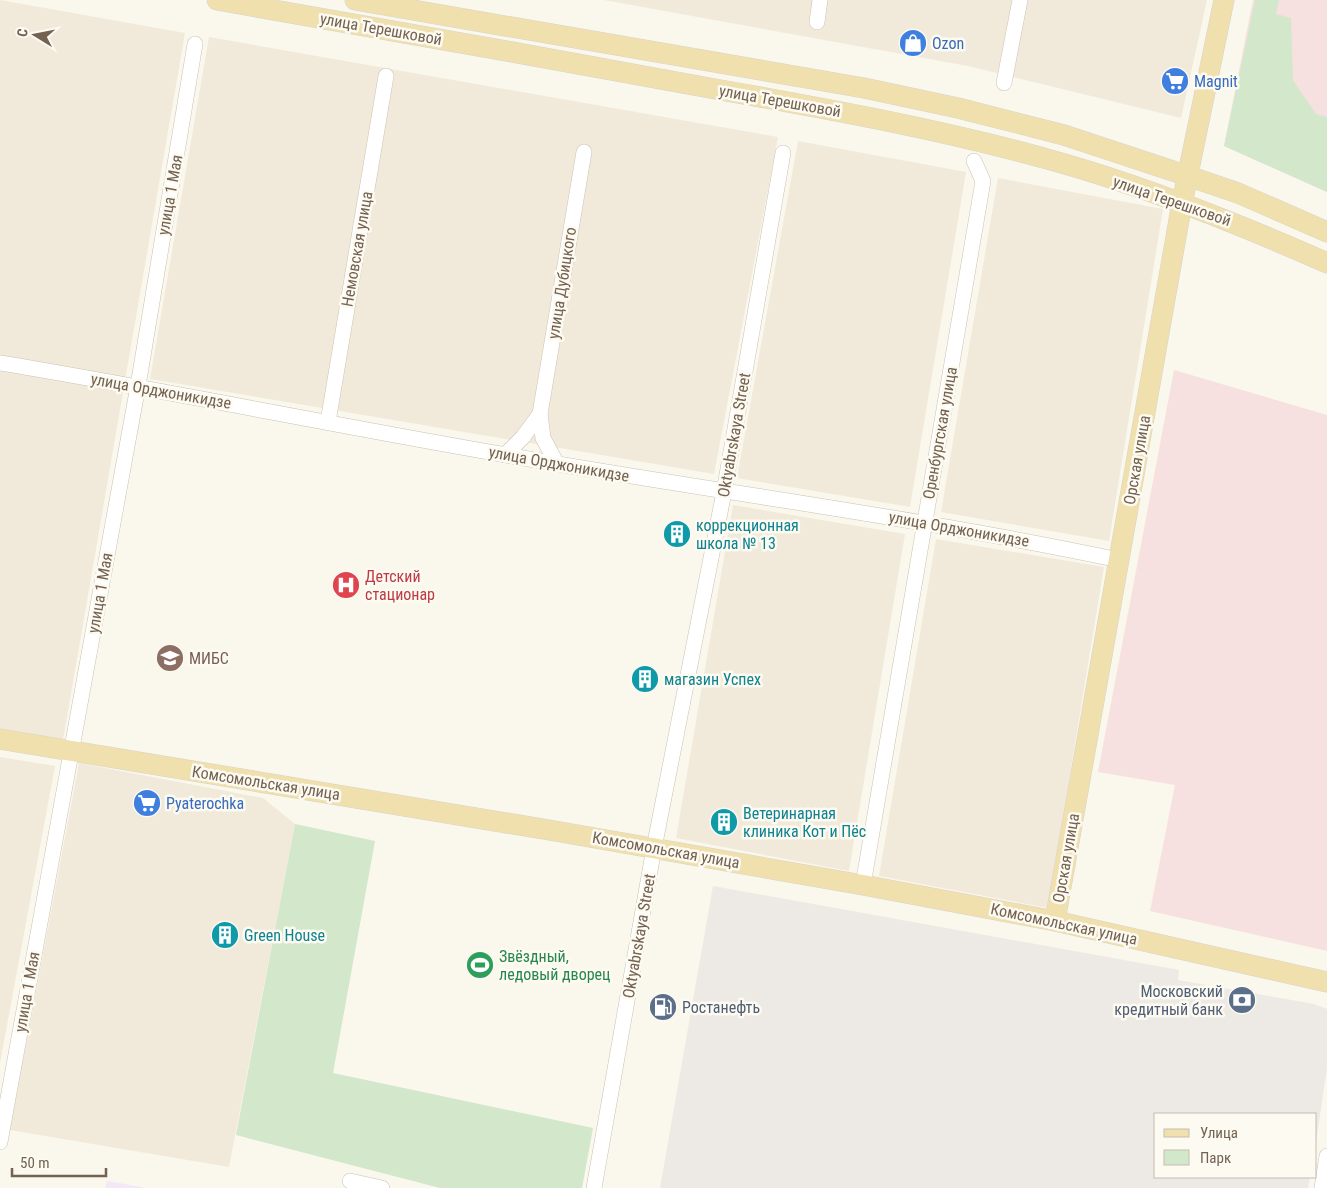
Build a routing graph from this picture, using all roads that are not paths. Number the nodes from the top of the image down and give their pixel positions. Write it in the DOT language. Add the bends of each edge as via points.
graph roads {
  1 [pos="217,0"];
  2 [pos="355,0"];
  3 [pos="820,0"];
  4 [pos="1020,0"];
  5 [pos="1224,0"];
  6 [pos="816,22"];
  7 [pos="195,44"];
  8 [pos="386,76"];
  9 [pos="1004,83"];
  10 [pos="584,152"];
  11 [pos="783,153"];
  12 [pos="974,161"];
  13 [pos="1188,176"];
  14 [pos="1182,202"];
  15 [pos="1327,232"];
  16 [pos="1327,262"];
  17 [pos="0,363"];
  18 [pos="138,386"];
  19 [pos="540,414"];
  20 [pos="328,422"];
  21 [pos="504,455"];
  22 [pos="557,464"];
  23 [pos="724,492"];
  24 [pos="925,522"];
  25 [pos="1119,560"];
  26 [pos="0,739"];
  27 [pos="70,752"];
  28 [pos="654,848"];
  29 [pos="863,885"];
  30 [pos="1054,920"];
  31 [pos="1327,982"];
  32 [pos="0,1142"];
  33 [pos="1327,1156"];
  34 [pos="350,1181"];
  35 [pos="382,1188"];
  36 [pos="594,1188"];
  37 [pos="1322,1188"];
  1 -- 14 [label="main road, улица Терешковой" via="860,116 1059,162"];
  2 -- 13 [label="main road, улица Терешковой" via="864,88 1064,135"];
  3 -- 6 [label="street"];
  4 -- 9 [label="street"];
  5 -- 13 [label="main road, Орская улица"];
  7 -- 18 [label="street, улица 1 Мая"];
  8 -- 20 [label="street, Немовская улица"];
  10 -- 19 [label="street, улица Дубицкого"];
  11 -- 23 [label="street, Oktyabrskaya Street"];
  12 -- 24 [label="street, Оренбургская улица" via="983,181"];
  13 -- 14 [label="main road, Орская улица"];
  13 -- 15 [label="main road, улица Терешковой" via="1238,193"];
  14 -- 16 [label="main road, улица Терешковой"];
  14 -- 25 [label="main road, Орская улица"];
  17 -- 18 [label="street, улица Орджоникидзе"];
  18 -- 20 [label="street, улица Орджоникидзе"];
  18 -- 27 [label="street, улица 1 Мая"];
  19 -- 21 [label="street, улица Дубицкого"];
  19 -- 22 [label="street, улица Дубицкого" via="543,438"];
  20 -- 21 [label="street, улица Орджоникидзе"];
  21 -- 22 [label="street, улица Орджоникидзе"];
  22 -- 23 [label="street, улица Орджоникидзе"];
  23 -- 24 [label="street, улица Орджоникидзе"];
  23 -- 28 [label="street, Oktyabrskaya Street"];
  24 -- 25 [label="street, улица Орджоникидзе"];
  24 -- 29 [label="street, Оренбургская улица"];
  25 -- 30 [label="main road, Орская улица"];
  26 -- 27 [label="main road, Комсомольская улица"];
  27 -- 28 [label="main road, Комсомольская улица"];
  27 -- 32 [label="street, улица 1 Мая"];
  28 -- 29 [label="main road, Комсомольская улица"];
  28 -- 36 [label="street, Oktyabrskaya Street"];
  29 -- 30 [label="main road, Комсомольская улица"];
  30 -- 31 [label="main road, Комсомольская улица"];
  33 -- 37 [label="street"];
  34 -- 35 [label="street"];
}
